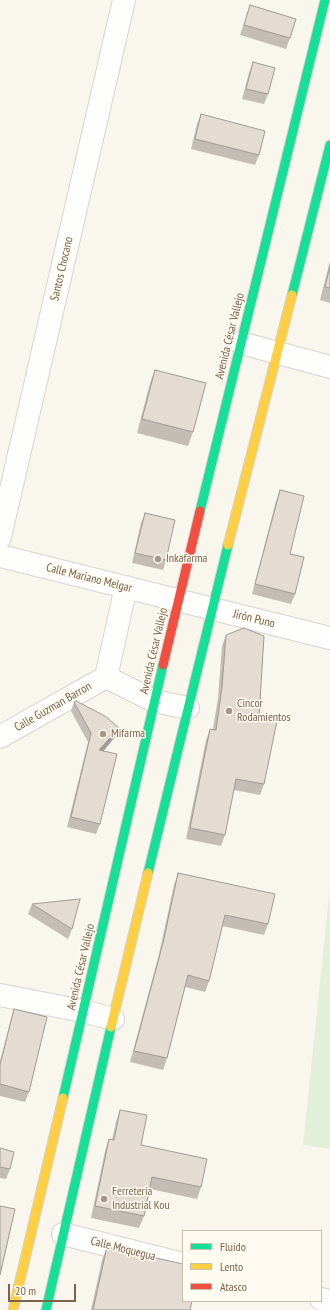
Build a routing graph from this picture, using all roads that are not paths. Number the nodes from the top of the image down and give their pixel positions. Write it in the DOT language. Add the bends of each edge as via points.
graph roads {
  1 [pos="124,0"];
  2 [pos="325,0"];
  3 [pos="330,145"];
  4 [pos="241,343"];
  5 [pos="277,353"];
  6 [pos="330,367"];
  7 [pos="0,537"];
  8 [pos="0,556"];
  9 [pos="126,587"];
  10 [pos="178,600"];
  11 [pos="212,608"];
  12 [pos="330,638"];
  13 [pos="106,677"];
  14 [pos="154,701"];
  15 [pos="188,708"];
  16 [pos="0,737"];
  17 [pos="0,995"];
  18 [pos="83,1011"];
  19 [pos="113,1019"];
  20 [pos="63,1234"];
  21 [pos="182,1264"];
  22 [pos="44,1304"];
  23 [pos="13,1310"];
  1 -- 7 [label="street, Santos Chocano"];
  2 -- 4 [label="main road, Avenida César Vallejo"];
  3 -- 5 [label="main road"];
  4 -- 5 [label="street"];
  4 -- 10 [label="main road, Avenida César Vallejo"];
  5 -- 6 [label="street"];
  5 -- 11 [label="main road"];
  8 -- 9 [label="street, Calle Mariano Melgar"];
  9 -- 10 [label="street, Calle Mariano Melgar"];
  9 -- 13 [label="street"];
  10 -- 11 [label="street, Jirón Puno"];
  10 -- 14 [label="main road, Avenida César Vallejo"];
  11 -- 12 [label="street, Jirón Puno"];
  11 -- 15 [label="main road"];
  13 -- 14 [label="street"];
  13 -- 16 [label="street, Calle Guzman Barron"];
  14 -- 15 [label="street"];
  14 -- 18 [label="main road, Avenida César Vallejo"];
  15 -- 19 [label="main road"];
  17 -- 18 [label="street"];
  18 -- 19 [label="street"];
  18 -- 23 [label="main road, Avenida César Vallejo" via="20,1295"];
  19 -- 20 [label="main road"];
  20 -- 21 [label="street, Calle Moquegua"];
  20 -- 22 [label="main road"];
}
